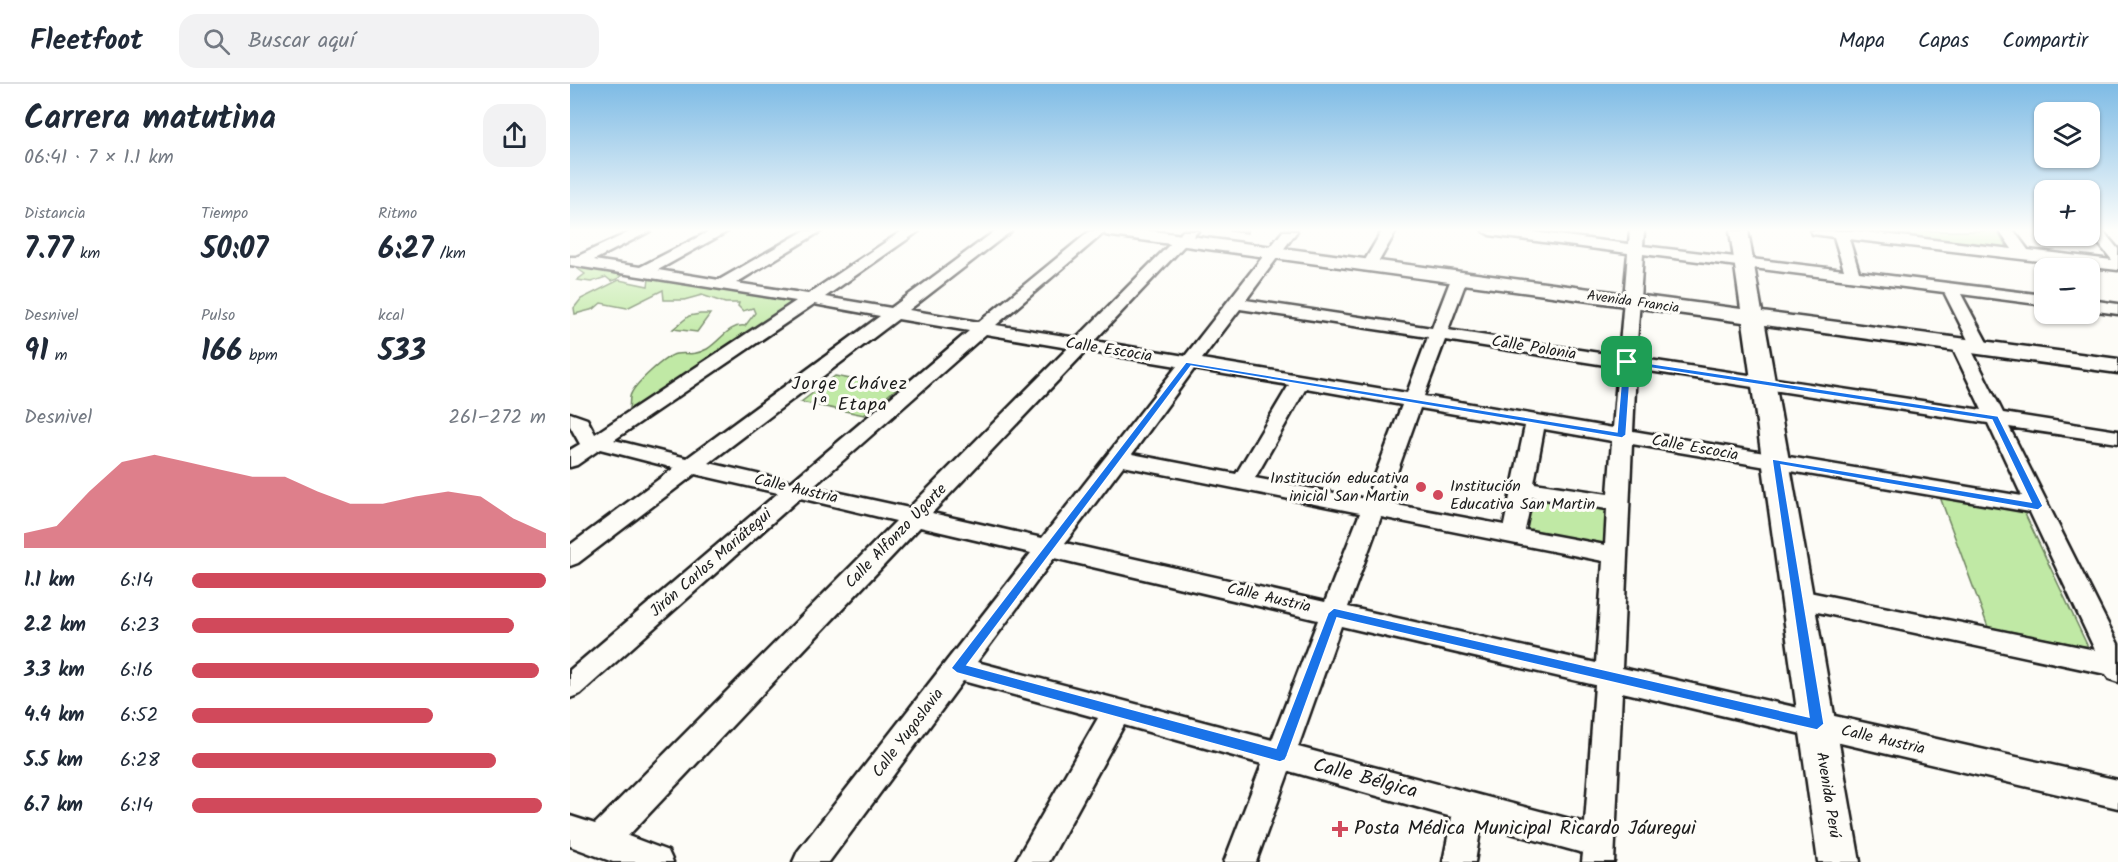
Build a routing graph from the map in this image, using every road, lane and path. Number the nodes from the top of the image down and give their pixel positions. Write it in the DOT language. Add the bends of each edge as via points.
graph roads {
  1 [pos="610,267"];
  2 [pos="652,267"];
  3 [pos="752,267"];
  4 [pos="858,267"];
  5 [pos="955,267"];
  6 [pos="1055,267"];
  7 [pos="1156,267"];
  8 [pos="1263,267"];
  9 [pos="1371,267"];
  10 [pos="1634,267"];
  11 [pos="1745,267"];
  12 [pos="1780,267"];
  13 [pos="1850,267"];
  14 [pos="643,272"];
  15 [pos="1853,276"];
  16 [pos="1459,279"];
  17 [pos="722,285"];
  18 [pos="1950,288"];
  19 [pos="811,299"];
  20 [pos="2034,299"];
  21 [pos="1631,302"];
  22 [pos="1235,303"];
  23 [pos="2100,306"];
  24 [pos="2118,309"];
  25 [pos="892,314"];
  26 [pos="1753,319"];
  27 [pos="982,328"];
  28 [pos="1438,334"];
  29 [pos="1080,346"];
  30 [pos="1970,347"];
  31 [pos="1627,362"];
  32 [pos="1189,364"];
  33 [pos="2118,366"];
  34 [pos="1300,382"];
  35 [pos="1763,383"];
  36 [pos="1413,401"];
  37 [pos="1995,418"];
  38 [pos="570,419"];
  39 [pos="1536,422"];
  40 [pos="1622,435"];
  41 [pos="2118,437"];
  42 [pos="584,438"];
  43 [pos="1117,458"];
  44 [pos="570,460"];
  45 [pos="1776,461"];
  46 [pos="691,466"];
  47 [pos="1242,482"];
  48 [pos="1523,488"];
  49 [pos="796,489"];
  50 [pos="1617,503"];
  51 [pos="2038,506"];
  52 [pos="1373,508"];
  53 [pos="915,516"];
  54 [pos="1513,535"];
  55 [pos="1049,547"];
  56 [pos="1614,555"];
  57 [pos="570,557"];
  58 [pos="1799,599"];
  59 [pos="1334,613"];
  60 [pos="957,668"];
  61 [pos="2117,668"];
  62 [pos="1610,677"];
  63 [pos="570,686"];
  64 [pos="1117,711"];
  65 [pos="1817,724"];
  66 [pos="1280,756"];
  67 [pos="2118,794"];
  68 [pos="1469,807"];
  69 [pos="570,831"];
  70 [pos="600,842"];
  71 [pos="1598,852"];
  72 [pos="657,862"];
  73 [pos="809,862"];
  74 [pos="1031,862"];
  75 [pos="1240,862"];
  76 [pos="1459,862"];
  77 [pos="1839,862"];
  1 -- 14 [label="street, Calle Escocia"];
  2 -- 14 [label="street"];
  3 -- 17 [label="street"];
  4 -- 19 [label="street"];
  5 -- 25 [label="street"];
  6 -- 27 [label="street, Jirón Carlos Mariátegui"];
  7 -- 29 [label="street, Calle Alfonzo Ugarte"];
  8 -- 22 [label="street, Calle Yugoslavia"];
  9 -- 16 [label="street, Avenida Francia"];
  10 -- 21 [label="street"];
  11 -- 26 [label="street, Avenida Perú"];
  12 -- 15 [label="street"];
  13 -- 15 [label="street"];
  14 -- 17 [label="street, Calle Escocia"];
  15 -- 18 [label="street"];
  16 -- 21 [label="street, Avenida Francia"];
  16 -- 28 [label="street"];
  17 -- 19 [label="street, Calle Escocia"];
  18 -- 20 [label="street"];
  18 -- 30 [label="street"];
  19 -- 25 [label="street, Calle Escocia"];
  19 -- 42 [label="street" via="639,414"];
  21 -- 26 [label="street, Avenida Francia"];
  21 -- 31 [label="street"];
  22 -- 28 [label="street, Calle Polonia"];
  22 -- 32 [label="street, Calle Yugoslavia"];
  23 -- 24 [label="street"];
  25 -- 27 [label="street, Calle Escocia"];
  25 -- 46 [label="street"];
  26 -- 30 [label="street, Avenida Francia"];
  26 -- 35 [label="street, Avenida Perú"];
  27 -- 29 [label="street, Calle Escocia"];
  27 -- 49 [label="street, Jirón Carlos Mariátegui"];
  28 -- 31 [label="street, Calle Polonia"];
  28 -- 36 [label="street"];
  29 -- 32 [label="street, Calle Escocia"];
  29 -- 53 [label="street, Calle Alfonzo Ugarte"];
  30 -- 33 [label="street, Avenida Francia"];
  30 -- 37 [label="street"];
  31 -- 35 [label="street, Calle Polonia"];
  31 -- 40 [label="street"];
  32 -- 34 [label="street, Calle Escocia"];
  32 -- 43 [label="street, Calle Yugoslavia"];
  34 -- 36 [label="street, Calle Escocia"];
  34 -- 47 [label="street"];
  35 -- 37 [label="street, Calle Polonia"];
  35 -- 45 [label="street, Avenida Perú"];
  36 -- 39 [label="street, Calle Escocia"];
  36 -- 52 [label="street"];
  37 -- 41 [label="street, Calle Polonia"];
  37 -- 51 [label="street"];
  38 -- 42 [label="street" via="580,423"];
  39 -- 40 [label="street, Calle Escocia"];
  39 -- 48 [label="street"];
  40 -- 45 [label="street, Calle Escocia"];
  40 -- 50 [label="street"];
  42 -- 44 [label="street"];
  42 -- 46 [label="street, Calle Austria"];
  43 -- 47 [label="street"];
  43 -- 55 [label="street, Calle Yugoslavia"];
  45 -- 51 [label="street, Calle Escocia"];
  45 -- 58 [label="street, Avenida Perú"];
  46 -- 49 [label="street, Calle Austria"];
  46 -- 57 [label="street"];
  47 -- 52 [label="street"];
  48 -- 50 [label="street"];
  48 -- 54 [label="street"];
  49 -- 53 [label="street, Calle Austria"];
  49 -- 63 [label="street, Jirón Carlos Mariátegui"];
  50 -- 56 [label="street"];
  51 -- 61 [label="street"];
  52 -- 54 [label="street"];
  52 -- 59 [label="street"];
  53 -- 55 [label="street, Calle Austria"];
  53 -- 70 [label="street, Calle Alfonzo Ugarte"];
  54 -- 56 [label="street"];
  55 -- 59 [label="street, Calle Austria"];
  55 -- 60 [label="street, Calle Yugoslavia"];
  56 -- 62 [label="street"];
  58 -- 61 [label="street"];
  58 -- 65 [label="street, Avenida Perú"];
  59 -- 62 [label="street, Calle Austria"];
  59 -- 66 [label="street"];
  60 -- 64 [label="street, Calle Bélgica"];
  60 -- 73 [label="street, Calle Yugoslavia"];
  62 -- 65 [label="street, Calle Austria"];
  62 -- 71 [label="street"];
  64 -- 66 [label="street, Calle Bélgica"];
  64 -- 74 [label="street"];
  65 -- 67 [label="street, Calle Austria"];
  65 -- 77 [label="street, Avenida Perú"];
  66 -- 68 [label="street, Calle Bélgica"];
  66 -- 75 [label="street"];
  68 -- 71 [label="street, Calle Bélgica"];
  68 -- 76 [label="street"];
  69 -- 70 [label="street"];
  70 -- 72 [label="street"];
}
